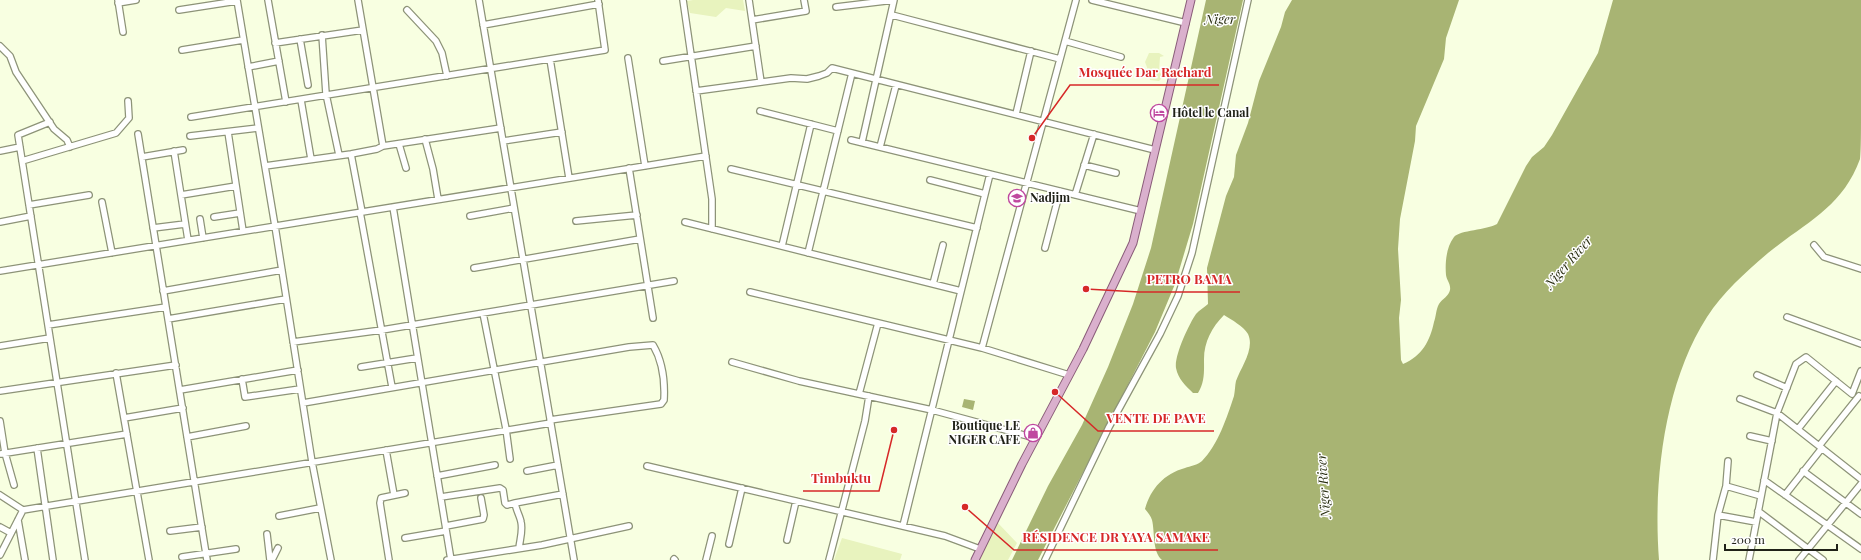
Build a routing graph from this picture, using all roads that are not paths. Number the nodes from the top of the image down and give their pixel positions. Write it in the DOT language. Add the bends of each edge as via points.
graph roads {
  1 [pos="136,0"];
  2 [pos="268,0"];
  3 [pos="358,0"];
  4 [pos="479,0"];
  5 [pos="683,0"];
  6 [pos="749,0"];
  7 [pos="804,0"];
  8 [pos="1076,0"];
  9 [pos="1092,0"];
  10 [pos="1190,0"];
  11 [pos="1248,0"];
  12 [pos="237,1"];
  13 [pos="118,2"];
  14 [pos="599,2"];
  15 [pos="836,7"];
  16 [pos="179,10"];
  17 [pos="407,10"];
  18 [pos="892,15"];
  19 [pos="752,20"];
  20 [pos="1186,23"];
  21 [pos="483,25"];
  22 [pos="363,30"];
  23 [pos="123,32"];
  24 [pos="322,35"];
  25 [pos="300,39"];
  26 [pos="243,40"];
  27 [pos="1065,41"];
  28 [pos="275,43"];
  29 [pos="0,46"];
  30 [pos="756,46"];
  31 [pos="182,50"];
  32 [pos="1031,51"];
  33 [pos="691,56"];
  34 [pos="1121,57"];
  35 [pos="628,58"];
  36 [pos="550,59"];
  37 [pos="1060,59"];
  38 [pos="279,60"];
  39 [pos="663,61"];
  40 [pos="248,66"];
  41 [pos="491,70"];
  42 [pos="852,73"];
  43 [pos="447,76"];
  44 [pos="877,80"];
  45 [pos="762,82"];
  46 [pos="308,85"];
  47 [pos="896,85"];
  48 [pos="373,88"];
  49 [pos="696,91"];
  50 [pos="326,94"];
  51 [pos="301,100"];
  52 [pos="128,101"];
  53 [pos="286,102"];
  54 [pos="255,107"];
  55 [pos="760,111"];
  56 [pos="1016,114"];
  57 [pos="191,117"];
  58 [pos="1043,121"];
  59 [pos="50,122"];
  60 [pos="811,124"];
  61 [pos="258,128"];
  62 [pos="500,128"];
  63 [pos="838,131"];
  64 [pos="228,132"];
  65 [pos="562,132"];
  66 [pos="138,134"];
  67 [pos="1094,134"];
  68 [pos="190,136"];
  69 [pos="426,140"];
  70 [pos="850,140"];
  71 [pos="503,141"];
  72 [pos="862,142"];
  73 [pos="399,144"];
  74 [pos="383,146"];
  75 [pos="70,147"];
  76 [pos="880,147"];
  77 [pos="20,148"];
  78 [pos="183,150"];
  79 [pos="1155,150"];
  80 [pos="0,151"];
  81 [pos="174,152"];
  82 [pos="351,154"];
  83 [pos="339,155"];
  84 [pos="706,156"];
  85 [pos="142,157"];
  86 [pos="311,159"];
  87 [pos="22,161"];
  88 [pos="1084,165"];
  89 [pos="265,166"];
  90 [pos="644,166"];
  91 [pos="406,168"];
  92 [pos="629,168"];
  93 [pos="730,169"];
  94 [pos="1116,173"];
  95 [pos="990,174"];
  96 [pos="569,178"];
  97 [pos="930,180"];
  98 [pos="1027,183"];
  99 [pos="797,185"];
  100 [pos="236,186"];
  101 [pos="511,188"];
  102 [pos="823,191"];
  103 [pos="1060,191"];
  104 [pos="985,194"];
  105 [pos="89,195"];
  106 [pos="181,195"];
  107 [pos="1075,195"];
  108 [pos="438,199"];
  109 [pos="102,202"];
  110 [pos="29,205"];
  111 [pos="393,207"];
  112 [pos="514,208"];
  113 [pos="1141,211"];
  114 [pos="361,212"];
  115 [pos="240,213"];
  116 [pos="637,214"];
  117 [pos="31,216"];
  118 [pos="470,216"];
  119 [pos="214,217"];
  120 [pos="200,219"];
  121 [pos="576,221"];
  122 [pos="0,222"];
  123 [pos="685,222"];
  124 [pos="185,224"];
  125 [pos="275,226"];
  126 [pos="153,228"];
  127 [pos="977,228"];
  128 [pos="712,229"];
  129 [pos="243,231"];
  130 [pos="203,238"];
  131 [pos="640,239"];
  132 [pos="188,240"];
  133 [pos="943,245"];
  134 [pos="1814,245"];
  135 [pos="156,246"];
  136 [pos="782,246"];
  137 [pos="1045,248"];
  138 [pos="112,253"];
  139 [pos="808,253"];
  140 [pos="523,260"];
  141 [pos="38,265"];
  142 [pos="474,268"];
  143 [pos="1861,269"];
  144 [pos="282,270"];
  145 [pos="0,271"];
  146 [pos="674,281"];
  147 [pos="933,284"];
  148 [pos="647,285"];
  149 [pos="163,291"];
  150 [pos="961,291"];
  151 [pos="750,292"];
  152 [pos="286,298"];
  153 [pos="531,305"];
  154 [pos="166,307"];
  155 [pos="483,313"];
  156 [pos="1787,317"];
  157 [pos="168,318"];
  158 [pos="653,318"];
  159 [pos="878,323"];
  160 [pos="412,324"];
  161 [pos="48,325"];
  162 [pos="382,330"];
  163 [pos="50,338"];
  164 [pos="949,340"];
  165 [pos="293,342"];
  166 [pos="1861,344"];
  167 [pos="0,346"];
  168 [pos="982,348"];
  169 [pos="417,358"];
  170 [pos="540,362"];
  171 [pos="732,362"];
  172 [pos="388,364"];
  173 [pos="176,365"];
  174 [pos="361,367"];
  175 [pos="298,370"];
  176 [pos="495,371"];
  177 [pos="1861,371"];
  178 [pos="116,373"];
  179 [pos="1069,375"];
  180 [pos="1757,375"];
  181 [pos="242,379"];
  182 [pos="1836,381"];
  183 [pos="57,382"];
  184 [pos="422,382"];
  185 [pos="392,387"];
  186 [pos="1787,388"];
  187 [pos="300,389"];
  188 [pos="180,390"];
  189 [pos="0,391"];
  190 [pos="1853,391"];
  191 [pos="859,394"];
  192 [pos="869,396"];
  193 [pos="1860,397"];
  194 [pos="1740,399"];
  195 [pos="303,403"];
  196 [pos="183,408"];
  197 [pos="932,410"];
  198 [pos="1778,413"];
  199 [pos="124,418"];
  200 [pos="0,421"];
  201 [pos="551,421"];
  202 [pos="246,426"];
  203 [pos="506,429"];
  204 [pos="1798,429"];
  205 [pos="127,434"];
  206 [pos="1750,436"];
  207 [pos="187,437"];
  208 [pos="1036,438"];
  209 [pos="1772,441"];
  210 [pos="432,443"];
  211 [pos="66,444"];
  212 [pos="1820,447"];
  213 [pos="36,448"];
  214 [pos="386,450"];
  215 [pos="2,454"];
  216 [pos="510,459"];
  217 [pos="1728,461"];
  218 [pos="312,462"];
  219 [pos="495,465"];
  220 [pos="558,465"];
  221 [pos="646,466"];
  222 [pos="527,471"];
  223 [pos="1803,471"];
  224 [pos="437,476"];
  225 [pos="1861,479"];
  226 [pos="1764,480"];
  227 [pos="195,482"];
  228 [pos="1861,484"];
  229 [pos="14,485"];
  230 [pos="1726,486"];
  231 [pos="742,488"];
  232 [pos="137,491"];
  233 [pos="405,493"];
  234 [pos="563,494"];
  235 [pos="0,495"];
  236 [pos="394,495"];
  237 [pos="1785,495"];
  238 [pos="1761,496"];
  239 [pos="441,497"];
  240 [pos="480,498"];
  241 [pos="75,501"];
  242 [pos="796,501"];
  243 [pos="515,503"];
  244 [pos="1846,503"];
  245 [pos="45,506"];
  246 [pos="320,508"];
  247 [pos="24,510"];
  248 [pos="1758,511"];
  249 [pos="841,512"];
  250 [pos="1861,514"];
  251 [pos="1718,515"];
  252 [pos="279,516"];
  253 [pos="18,520"];
  254 [pos="1756,522"];
  255 [pos="1828,525"];
  256 [pos="629,526"];
  257 [pos="904,526"];
  258 [pos="0,527"];
  259 [pos="202,527"];
  260 [pos="446,528"];
  261 [pos="170,531"];
  262 [pos="11,533"];
  263 [pos="267,534"];
  264 [pos="712,536"];
  265 [pos="406,538"];
  266 [pos="571,539"];
  267 [pos="787,540"];
  268 [pos="729,544"];
  269 [pos="278,548"];
  270 [pos="519,548"];
  271 [pos="236,549"];
  272 [pos="980,549"];
  273 [pos="1809,549"];
  274 [pos="1861,549"];
  275 [pos="206,553"];
  276 [pos="0,555"];
  277 [pos="182,557"];
  278 [pos="25,560"];
  279 [pos="53,560"];
  280 [pos="85,560"];
  281 [pos="150,560"];
  282 [pos="207,560"];
  283 [pos="271,560"];
  284 [pos="331,560"];
  285 [pos="389,560"];
  286 [pos="450,560"];
  287 [pos="574,560"];
  288 [pos="706,560"];
  289 [pos="829,560"];
  290 [pos="975,560"];
  291 [pos="1045,560"];
  292 [pos="1713,560"];
  293 [pos="1749,560"];
  294 [pos="1799,560"];
  295 [pos="1823,560"];
  1 -- 13 [label="street"];
  2 -- 28 [label="street"];
  3 -- 22 [label="street"];
  4 -- 21 [label="street"];
  5 -- 33 [label="street"];
  6 -- 19 [label="street"];
  7 -- 19 [label="street" via="806,11"];
  8 -- 27 [label="street"];
  9 -- 20 [label="street"];
  10 -- 20 [label="main road"];
  11 -- 291 [label="street" via="1192,253 1178,296 1109,427"];
  12 -- 16 [label="street"];
  12 -- 26 [label="street"];
  13 -- 23 [label="street"];
  14 -- 21 [label="street"];
  14 -- 36 [label="street" via="605,50"];
  15 -- 18 [label="street" via="894,0"];
  17 -- 43 [label="street" via="436,41 442,53"];
  18 -- 32 [label="street"];
  18 -- 44 [label="street"];
  19 -- 30 [label="street"];
  20 -- 79 [label="main road"];
  21 -- 41 [label="street"];
  22 -- 24 [label="street"];
  22 -- 48 [label="street"];
  24 -- 25 [label="street"];
  24 -- 50 [label="street"];
  25 -- 28 [label="street"];
  25 -- 46 [label="street"];
  26 -- 31 [label="street"];
  26 -- 40 [label="street"];
  27 -- 34 [label="street"];
  27 -- 37 [label="street"];
  28 -- 38 [label="street"];
  29 -- 59 [label="street" via="10,56 16,72"];
  30 -- 33 [label="street"];
  30 -- 45 [label="street"];
  32 -- 37 [label="street"];
  32 -- 56 [label="street"];
  33 -- 39 [label="street"];
  33 -- 49 [label="street"];
  35 -- 90 [label="street"];
  36 -- 41 [label="street"];
  36 -- 65 [label="street"];
  37 -- 58 [label="street"];
  38 -- 40 [label="street"];
  38 -- 53 [label="street"];
  40 -- 54 [label="street"];
  41 -- 43 [label="street"];
  41 -- 62 [label="street"];
  42 -- 44 [label="street"];
  42 -- 45 [label="street" via="832,68 827,73 807,79 791,78"];
  42 -- 63 [label="street"];
  43 -- 48 [label="street"];
  44 -- 47 [label="street"];
  44 -- 72 [label="street"];
  45 -- 49 [label="street"];
  47 -- 56 [label="street"];
  47 -- 76 [label="street"];
  48 -- 50 [label="street"];
  48 -- 74 [label="street"];
  49 -- 84 [label="street"];
  50 -- 51 [label="street"];
  50 -- 83 [label="street"];
  51 -- 53 [label="street"];
  51 -- 86 [label="street"];
  52 -- 75 [label="street" via="129,118 116,133"];
  53 -- 54 [label="street"];
  54 -- 57 [label="street"];
  54 -- 61 [label="street"];
  55 -- 60 [label="street"];
  56 -- 58 [label="street"];
  58 -- 67 [label="street"];
  58 -- 98 [label="street"];
  59 -- 75 [label="street" via="67,140"];
  59 -- 77 [label="street" via="18,135"];
  60 -- 63 [label="street"];
  60 -- 99 [label="street"];
  61 -- 64 [label="street"];
  61 -- 89 [label="street"];
  62 -- 69 [label="street"];
  62 -- 71 [label="street"];
  63 -- 102 [label="street"];
  64 -- 68 [label="street"];
  64 -- 100 [label="street"];
  65 -- 71 [label="street"];
  65 -- 96 [label="street"];
  66 -- 85 [label="street"];
  67 -- 79 [label="street"];
  67 -- 88 [label="street"];
  69 -- 73 [label="street"];
  69 -- 108 [label="street"];
  70 -- 72 [label="street"];
  71 -- 101 [label="street"];
  72 -- 76 [label="street"];
  73 -- 74 [label="street"];
  73 -- 91 [label="street"];
  74 -- 82 [label="street"];
  75 -- 87 [label="street"];
  76 -- 95 [label="street"];
  77 -- 80 [label="street"];
  77 -- 87 [label="street"];
  78 -- 81 [label="street"];
  79 -- 113 [label="main road"];
  81 -- 85 [label="street"];
  81 -- 106 [label="street"];
  82 -- 83 [label="street"];
  82 -- 114 [label="street"];
  83 -- 86 [label="street"];
  84 -- 90 [label="street"];
  84 -- 128 [label="street" via="712,199"];
  85 -- 126 [label="street"];
  86 -- 89 [label="street"];
  87 -- 110 [label="street"];
  88 -- 94 [label="street"];
  88 -- 107 [label="street"];
  89 -- 125 [label="street"];
  90 -- 92 [label="street"];
  92 -- 96 [label="street"];
  92 -- 116 [label="street"];
  93 -- 99 [label="street"];
  95 -- 98 [label="street"];
  95 -- 104 [label="street"];
  96 -- 101 [label="street"];
  97 -- 104 [label="street"];
  98 -- 103 [label="street"];
  98 -- 168 [label="street"];
  99 -- 102 [label="street"];
  99 -- 136 [label="street"];
  100 -- 106 [label="street"];
  100 -- 115 [label="street"];
  101 -- 108 [label="street"];
  101 -- 112 [label="street"];
  102 -- 127 [label="street"];
  102 -- 139 [label="street"];
  103 -- 107 [label="street"];
  103 -- 137 [label="street"];
  104 -- 127 [label="street"];
  105 -- 110 [label="street"];
  106 -- 124 [label="street"];
  107 -- 113 [label="street"];
  108 -- 111 [label="street"];
  109 -- 138 [label="street"];
  110 -- 117 [label="street"];
  111 -- 114 [label="street"];
  111 -- 160 [label="street"];
  112 -- 118 [label="street"];
  112 -- 140 [label="street"];
  113 -- 179 [label="main road" via="1130,249"];
  114 -- 125 [label="street"];
  114 -- 162 [label="street"];
  115 -- 119 [label="street"];
  115 -- 129 [label="street"];
  116 -- 121 [label="street"];
  116 -- 131 [label="street"];
  117 -- 122 [label="street"];
  117 -- 141 [label="street"];
  120 -- 130 [label="street"];
  123 -- 128 [label="street"];
  124 -- 126 [label="street"];
  124 -- 132 [label="street"];
  125 -- 129 [label="street"];
  125 -- 144 [label="street"];
  126 -- 135 [label="street"];
  127 -- 150 [label="street"];
  128 -- 136 [label="street"];
  129 -- 130 [label="street"];
  130 -- 132 [label="street"];
  131 -- 140 [label="street"];
  131 -- 148 [label="street"];
  132 -- 135 [label="street"];
  133 -- 147 [label="street"];
  134 -- 143 [label="street" via="1824,257"];
  135 -- 138 [label="street"];
  135 -- 149 [label="street"];
  136 -- 139 [label="street"];
  138 -- 141 [label="street"];
  139 -- 147 [label="street"];
  140 -- 142 [label="street"];
  140 -- 153 [label="street"];
  141 -- 145 [label="street"];
  141 -- 161 [label="street"];
  144 -- 149 [label="street"];
  144 -- 152 [label="street"];
  146 -- 148 [label="street"];
  147 -- 150 [label="street"];
  148 -- 153 [label="street"];
  148 -- 158 [label="street"];
  149 -- 154 [label="street"];
  150 -- 164 [label="street"];
  151 -- 159 [label="street"];
  152 -- 157 [label="street"];
  152 -- 165 [label="street"];
  153 -- 155 [label="street"];
  153 -- 170 [label="street"];
  154 -- 157 [label="street"];
  154 -- 161 [label="street"];
  155 -- 160 [label="street"];
  155 -- 176 [label="street"];
  156 -- 166 [label="street"];
  157 -- 173 [label="street"];
  159 -- 164 [label="street"];
  159 -- 191 [label="street"];
  160 -- 162 [label="street"];
  160 -- 169 [label="street"];
  161 -- 163 [label="street"];
  162 -- 165 [label="street"];
  162 -- 172 [label="street"];
  163 -- 167 [label="street"];
  163 -- 183 [label="street"];
  164 -- 168 [label="street"];
  164 -- 197 [label="street"];
  165 -- 175 [label="street"];
  168 -- 179 [label="street"];
  169 -- 172 [label="street"];
  169 -- 184 [label="street"];
  170 -- 176 [label="street"];
  170 -- 201 [label="street"];
  170 -- 201 [label="street" via="653,345 665,381 664,400 661,404"];
  171 -- 191 [label="street" via="799,381"];
  172 -- 174 [label="street"];
  172 -- 185 [label="street"];
  173 -- 178 [label="street"];
  173 -- 188 [label="street"];
  175 -- 181 [label="street"];
  175 -- 187 [label="street"];
  176 -- 184 [label="street"];
  176 -- 203 [label="street"];
  177 -- 190 [label="street"];
  178 -- 183 [label="street"];
  178 -- 199 [label="street"];
  179 -- 208 [label="main road"];
  180 -- 186 [label="street"];
  181 -- 187 [label="street" via="245,397"];
  181 -- 188 [label="street"];
  182 -- 186 [label="street" via="1806,357 1796,364"];
  182 -- 190 [label="street" via="1852,394"];
  182 -- 204 [label="street"];
  183 -- 189 [label="street"];
  183 -- 211 [label="street"];
  184 -- 185 [label="street"];
  184 -- 210 [label="street"];
  185 -- 195 [label="street"];
  186 -- 198 [label="street"];
  187 -- 195 [label="street"];
  188 -- 196 [label="street"];
  190 -- 193 [label="street"];
  191 -- 192 [label="street"];
  192 -- 197 [label="street"];
  192 -- 249 [label="street"];
  193 -- 212 [label="street"];
  194 -- 198 [label="street"];
  195 -- 218 [label="street"];
  196 -- 199 [label="street"];
  196 -- 207 [label="street"];
  197 -- 208 [label="street"];
  197 -- 257 [label="street"];
  198 -- 204 [label="street"];
  198 -- 209 [label="street"];
  199 -- 205 [label="street"];
  200 -- 215 [label="street"];
  201 -- 203 [label="street"];
  201 -- 220 [label="street"];
  202 -- 207 [label="street"];
  203 -- 210 [label="street"];
  203 -- 216 [label="street"];
  204 -- 212 [label="street"];
  205 -- 211 [label="street"];
  205 -- 232 [label="street"];
  206 -- 209 [label="street"];
  207 -- 227 [label="street"];
  208 -- 272 [label="main road"];
  209 -- 226 [label="street"];
  210 -- 214 [label="street"];
  210 -- 224 [label="street"];
  211 -- 213 [label="street"];
  211 -- 241 [label="street"];
  212 -- 223 [label="street"];
  212 -- 225 [label="street"];
  213 -- 215 [label="street"];
  213 -- 245 [label="street"];
  214 -- 218 [label="street"];
  214 -- 236 [label="street"];
  215 -- 229 [label="street"];
  217 -- 230 [label="street"];
  218 -- 227 [label="street"];
  218 -- 246 [label="street"];
  219 -- 224 [label="street"];
  220 -- 222 [label="street"];
  220 -- 234 [label="street"];
  221 -- 231 [label="street"];
  223 -- 237 [label="street"];
  223 -- 244 [label="street"];
  224 -- 239 [label="street"];
  226 -- 237 [label="street"];
  226 -- 238 [label="street"];
  227 -- 232 [label="street"];
  227 -- 259 [label="street"];
  228 -- 244 [label="street"];
  230 -- 238 [label="street"];
  230 -- 251 [label="street"];
  231 -- 242 [label="street"];
  231 -- 268 [label="street"];
  232 -- 241 [label="street"];
  232 -- 281 [label="street"];
  233 -- 236 [label="street"];
  234 -- 243 [label="street"];
  234 -- 266 [label="street"];
  235 -- 247 [label="street"];
  236 -- 285 [label="street" via="382,498 380,503"];
  237 -- 255 [label="street"];
  238 -- 248 [label="street"];
  239 -- 243 [label="street" via="500,488 503,490 506,504"];
  239 -- 260 [label="street"];
  240 -- 260 [label="street" via="484,515 482,519"];
  241 -- 245 [label="street"];
  241 -- 280 [label="street"];
  242 -- 249 [label="street"];
  242 -- 267 [label="street"];
  243 -- 270 [label="street" via="522,527"];
  244 -- 250 [label="street"];
  244 -- 255 [label="street"];
  245 -- 247 [label="street"];
  245 -- 279 [label="street"];
  246 -- 252 [label="street"];
  246 -- 284 [label="street"];
  247 -- 253 [label="street"];
  248 -- 254 [label="street"];
  248 -- 273 [label="street"];
  249 -- 257 [label="street"];
  249 -- 289 [label="street"];
  251 -- 254 [label="street"];
  251 -- 292 [label="street"];
  253 -- 262 [label="street"];
  253 -- 278 [label="street"];
  254 -- 293 [label="street"];
  255 -- 273 [label="street"];
  255 -- 274 [label="street"];
  256 -- 266 [label="street"];
  257 -- 272 [label="street" via="945,536"];
  258 -- 262 [label="street"];
  259 -- 261 [label="street"];
  259 -- 275 [label="street"];
  260 -- 265 [label="street"];
  260 -- 286 [label="street"];
  262 -- 276 [label="street"];
  263 -- 283 [label="street"];
  264 -- 288 [label="street"];
  266 -- 270 [label="street"];
  266 -- 287 [label="street"];
  269 -- 283 [label="street"];
  270 -- 286 [label="street"];
  271 -- 275 [label="street"];
  272 -- 290 [label="main road"];
  273 -- 294 [label="street"];
  273 -- 295 [label="street"];
  275 -- 277 [label="street"];
  275 -- 282 [label="street"];
}
